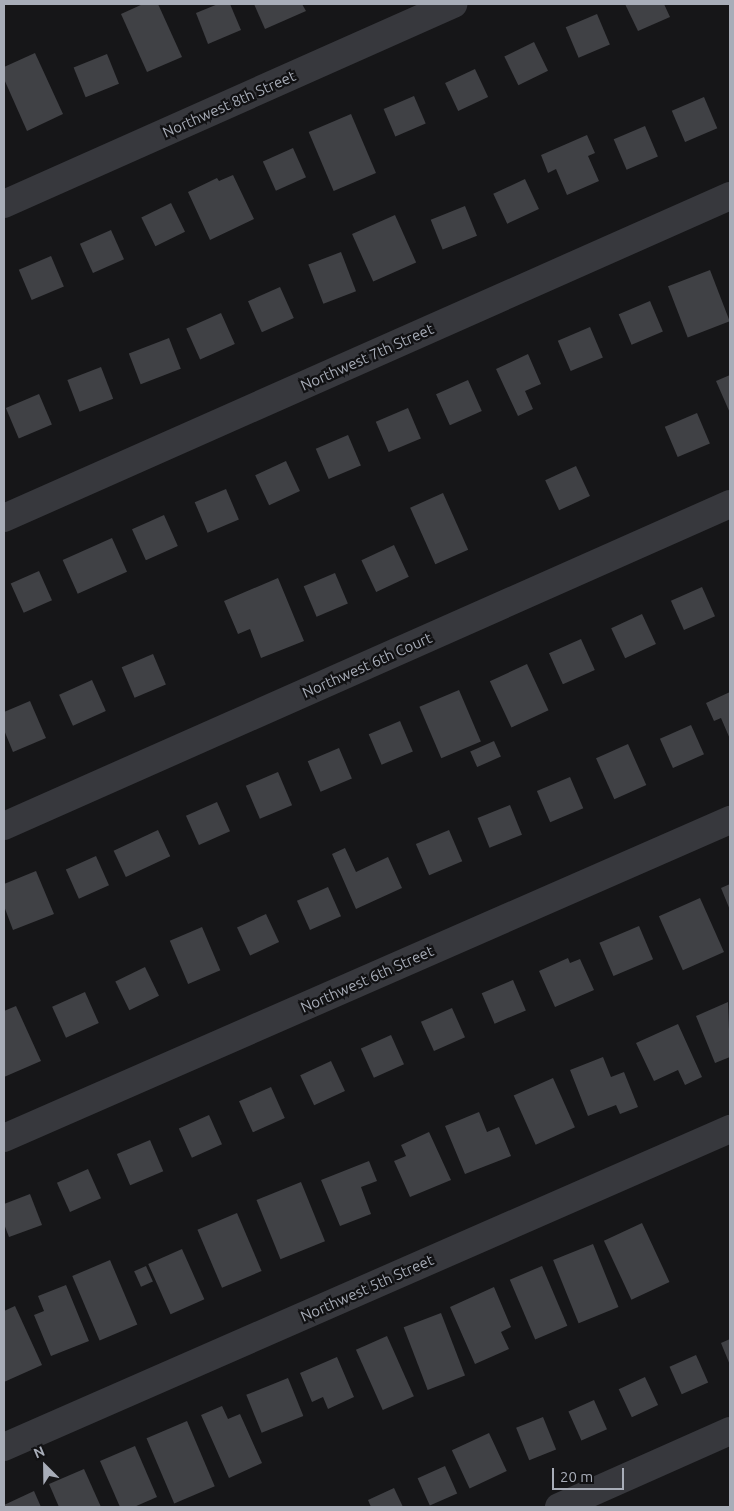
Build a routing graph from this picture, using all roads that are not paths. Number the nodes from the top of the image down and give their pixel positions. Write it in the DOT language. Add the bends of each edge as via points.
graph roads {
  1 [pos="453,4"];
  2 [pos="730,196"];
  3 [pos="4,204"];
  4 [pos="730,504"];
  5 [pos="4,518"];
  6 [pos="730,820"];
  7 [pos="4,826"];
  8 [pos="730,1129"];
  9 [pos="4,1138"];
  10 [pos="730,1431"];
  11 [pos="4,1447"];
  12 [pos="559,1507"];
  1 -- 3 [label="street, Northwest 8th Street"];
  2 -- 5 [label="street, Northwest 7th Street"];
  4 -- 7 [label="street, Northwest 6th Court"];
  6 -- 9 [label="street, Northwest 6th Street"];
  8 -- 11 [label="street, Northwest 5th Street"];
  10 -- 12 [label="street"];
}
